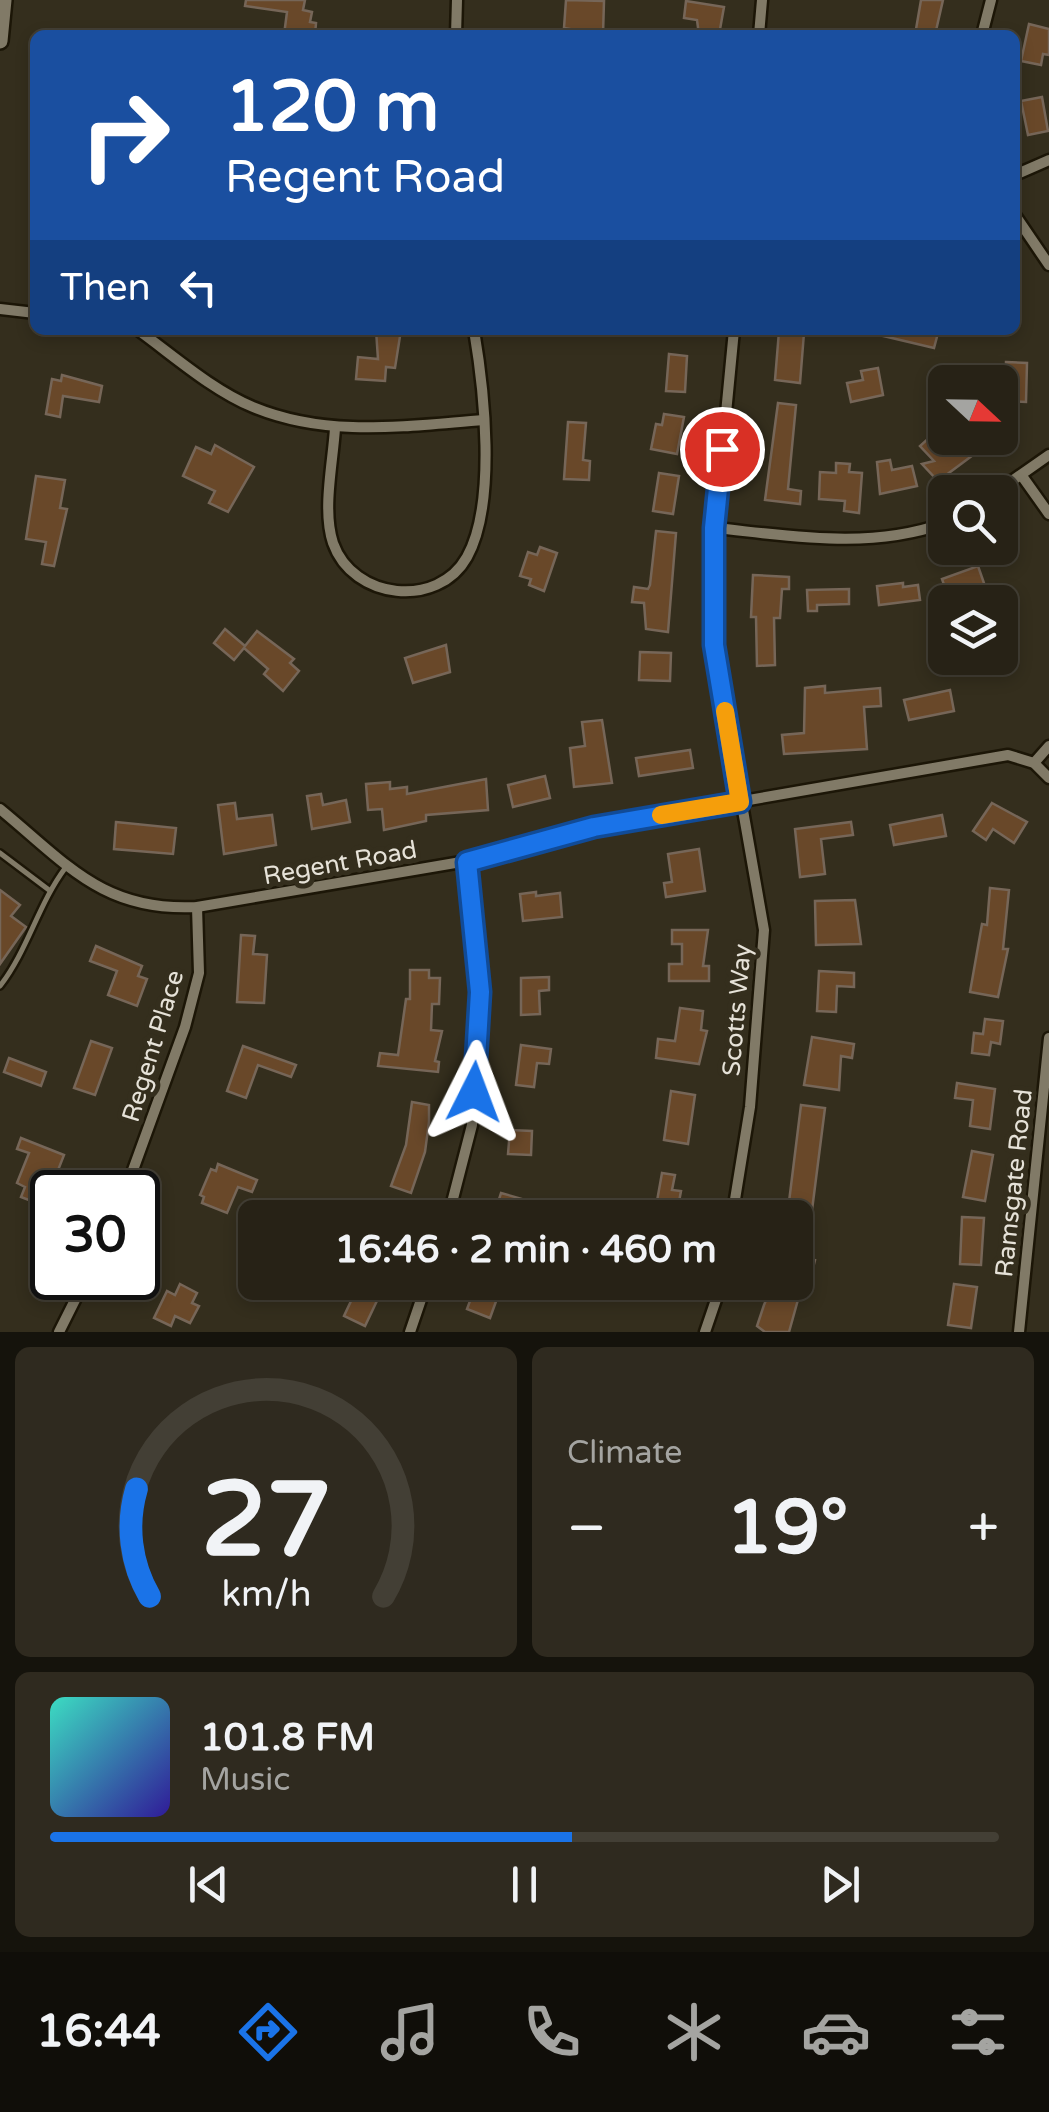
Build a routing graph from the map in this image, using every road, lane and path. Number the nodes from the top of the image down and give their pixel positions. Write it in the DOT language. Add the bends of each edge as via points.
graph roads {
  1 [pos="4,0"];
  2 [pos="458,0"];
  3 [pos="762,0"];
  4 [pos="990,0"];
  5 [pos="456,30"];
  6 [pos="759,30"];
  7 [pos="983,30"];
  8 [pos="0,41"];
  9 [pos="1049,160"];
  10 [pos="1020,173"];
  11 [pos="1020,222"];
  12 [pos="1049,265"];
  13 [pos="0,309"];
  14 [pos="30,312"];
  15 [pos="145,335"];
  16 [pos="474,335"];
  17 [pos="733,335"];
  18 [pos="483,420"];
  19 [pos="335,428"];
  20 [pos="1049,455"];
  21 [pos="1022,476"];
  22 [pos="1018,478"];
  23 [pos="1049,514"];
  24 [pos="714,528"];
  25 [pos="928,529"];
  26 [pos="1049,746"];
  27 [pos="1034,763"];
  28 [pos="1049,778"];
  29 [pos="740,802"];
  30 [pos="0,809"];
  31 [pos="0,853"];
  32 [pos="467,862"];
  33 [pos="68,865"];
  34 [pos="49,890"];
  35 [pos="196,907"];
  36 [pos="0,986"];
  37 [pos="1049,1038"];
  38 [pos="133,1170"];
  39 [pos="453,1200"];
  40 [pos="735,1200"];
  41 [pos="75,1300"];
  42 [pos="421,1300"];
  43 [pos="716,1300"];
  44 [pos="60,1332"];
  45 [pos="410,1332"];
  46 [pos="705,1332"];
  47 [pos="1019,1332"];
  1 -- 8 [label="street"];
  2 -- 5 [label="street"];
  3 -- 6 [label="street"];
  4 -- 7 [label="street"];
  9 -- 10 [label="street"];
  11 -- 12 [label="street"];
  13 -- 14 [label="street"];
  15 -- 19 [label="street" via="252,407"];
  16 -- 18 [label="street"];
  17 -- 24 [label="street, Scotts Way"];
  18 -- 19 [label="street"];
  18 -- 19 [label="street" via="482,502 469,553 455,575 411,591 390,592 356,575 334,544"];
  20 -- 21 [label="street"];
  21 -- 22 [label="street"];
  21 -- 23 [label="street"];
  24 -- 25 [label="street" via="838,541"];
  24 -- 29 [label="street, Scotts Way" via="714,645"];
  26 -- 27 [label="street"];
  27 -- 28 [label="street"];
  27 -- 29 [label="street, Regent Road" via="1008,755"];
  29 -- 32 [label="street, Regent Road" via="594,827"];
  29 -- 40 [label="street, Scotts Way" via="764,930 750,1108"];
  30 -- 33 [label="street, Regent Road"];
  31 -- 34 [label="lane"];
  32 -- 35 [label="street, Regent Road"];
  32 -- 39 [label="street" via="480,992 472,1125"];
  33 -- 34 [label="lane"];
  33 -- 35 [label="street, Regent Road" via="112,896 157,909"];
  34 -- 36 [label="lane"];
  35 -- 38 [label="street, Regent Place" via="199,973"];
  37 -- 47 [label="street, Ramsgate Road"];
  41 -- 44 [label="street"];
  42 -- 45 [label="street"];
  43 -- 46 [label="street"];
}
